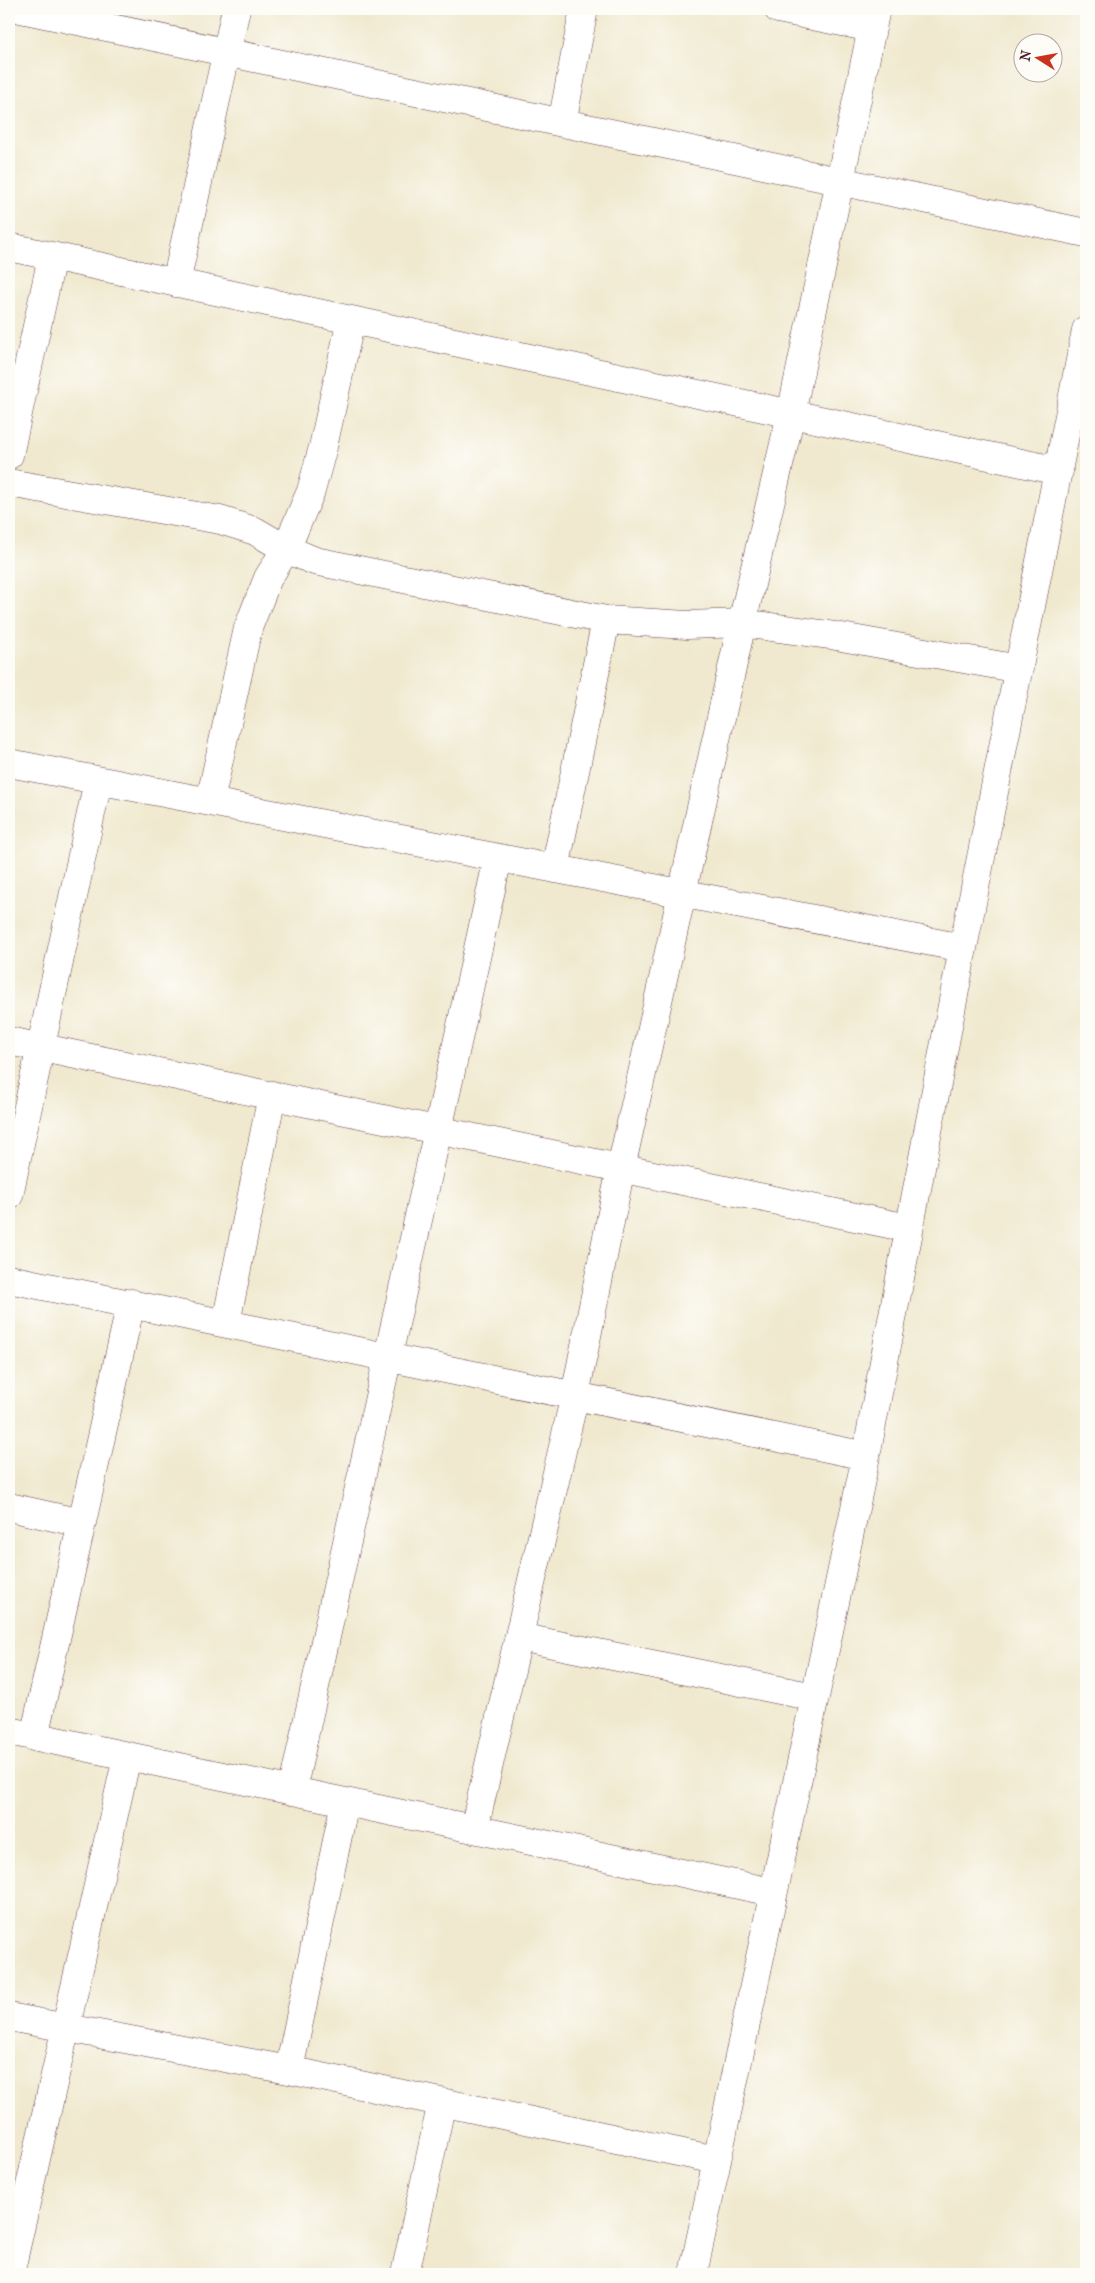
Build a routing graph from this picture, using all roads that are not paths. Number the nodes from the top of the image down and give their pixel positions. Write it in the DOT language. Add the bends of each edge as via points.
graph roads {
  1 [pos="21,9"];
  2 [pos="236,9"];
  3 [pos="584,9"];
  4 [pos="778,9"];
  5 [pos="874,18"];
  6 [pos="226,54"];
  7 [pos="562,123"];
  8 [pos="840,182"];
  9 [pos="1086,233"];
  10 [pos="9,247"];
  11 [pos="52,257"];
  12 [pos="176,283"];
  13 [pos="351,320"];
  14 [pos="1086,330"];
  15 [pos="1080,391"];
  16 [pos="791,414"];
  17 [pos="9,455"];
  18 [pos="1059,471"];
  19 [pos="9,483"];
  20 [pos="286,548"];
  21 [pos="606,620"];
  22 [pos="742,623"];
  23 [pos="1018,669"];
  24 [pos="9,763"];
  25 [pos="98,781"];
  26 [pos="210,802"];
  27 [pos="498,858"];
  28 [pos="555,869"];
  29 [pos="682,894"];
  30 [pos="963,948"];
  31 [pos="9,1041"];
  32 [pos="41,1048"];
  33 [pos="272,1095"];
  34 [pos="438,1130"];
  35 [pos="621,1168"];
  36 [pos="9,1195"];
  37 [pos="908,1228"];
  38 [pos="9,1279"];
  39 [pos="131,1303"];
  40 [pos="226,1323"];
  41 [pos="388,1357"];
  42 [pos="576,1395"];
  43 [pos="866,1456"];
  44 [pos="9,1507"];
  45 [pos="81,1522"];
  46 [pos="519,1637"];
  47 [pos="814,1697"];
  48 [pos="21,1734"];
  49 [pos="127,1758"];
  50 [pos="292,1791"];
  51 [pos="345,1802"];
  52 [pos="474,1829"];
  53 [pos="772,1892"];
  54 [pos="9,2017"];
  55 [pos="66,2028"];
  56 [pos="289,2070"];
  57 [pos="442,2102"];
  58 [pos="716,2160"];
  59 [pos="10,2274"];
  60 [pos="405,2274"];
  61 [pos="693,2274"];
  1 -- 6 [label="street"];
  2 -- 6 [label="street"];
  3 -- 7 [label="street"];
  4 -- 5 [label="street"];
  5 -- 8 [label="street"];
  6 -- 7 [label="street"];
  6 -- 12 [label="street"];
  7 -- 8 [label="street"];
  8 -- 9 [label="street"];
  8 -- 16 [label="street"];
  10 -- 11 [label="street"];
  11 -- 12 [label="street"];
  11 -- 17 [label="street"];
  12 -- 13 [label="street"];
  13 -- 16 [label="street"];
  13 -- 20 [label="street" via="311,491"];
  14 -- 15 [label="street"];
  15 -- 18 [label="street"];
  16 -- 18 [label="street"];
  16 -- 22 [label="street"];
  18 -- 23 [label="street"];
  19 -- 20 [label="street" via="220,520 256,531"];
  20 -- 21 [label="street" via="315,561"];
  20 -- 26 [label="street" via="268,578 248,628"];
  21 -- 22 [label="street" via="687,626"];
  21 -- 28 [label="street"];
  22 -- 23 [label="street" via="836,636"];
  22 -- 29 [label="street"];
  23 -- 30 [label="street"];
  24 -- 25 [label="street"];
  25 -- 26 [label="street"];
  25 -- 32 [label="street"];
  26 -- 27 [label="street"];
  27 -- 28 [label="street"];
  27 -- 34 [label="street"];
  28 -- 29 [label="street"];
  29 -- 30 [label="street"];
  29 -- 35 [label="street"];
  30 -- 37 [label="street"];
  31 -- 32 [label="street"];
  32 -- 33 [label="street"];
  32 -- 36 [label="street"];
  33 -- 34 [label="street"];
  33 -- 40 [label="street"];
  34 -- 35 [label="street"];
  34 -- 41 [label="street"];
  35 -- 37 [label="street"];
  35 -- 42 [label="street"];
  37 -- 43 [label="street"];
  38 -- 39 [label="street"];
  39 -- 40 [label="street"];
  39 -- 45 [label="street"];
  40 -- 41 [label="street"];
  41 -- 42 [label="street"];
  41 -- 50 [label="street"];
  42 -- 43 [label="street"];
  42 -- 46 [label="street"];
  43 -- 47 [label="street"];
  44 -- 45 [label="street"];
  45 -- 48 [label="street"];
  46 -- 47 [label="street"];
  46 -- 52 [label="street"];
  47 -- 53 [label="street"];
  48 -- 49 [label="street"];
  49 -- 50 [label="street"];
  49 -- 55 [label="street"];
  50 -- 51 [label="street"];
  51 -- 52 [label="street"];
  51 -- 56 [label="street"];
  52 -- 53 [label="street"];
  53 -- 58 [label="street"];
  54 -- 55 [label="street"];
  55 -- 56 [label="street"];
  55 -- 59 [label="street"];
  56 -- 57 [label="street"];
  57 -- 58 [label="street"];
  57 -- 60 [label="street"];
  58 -- 61 [label="street"];
}
